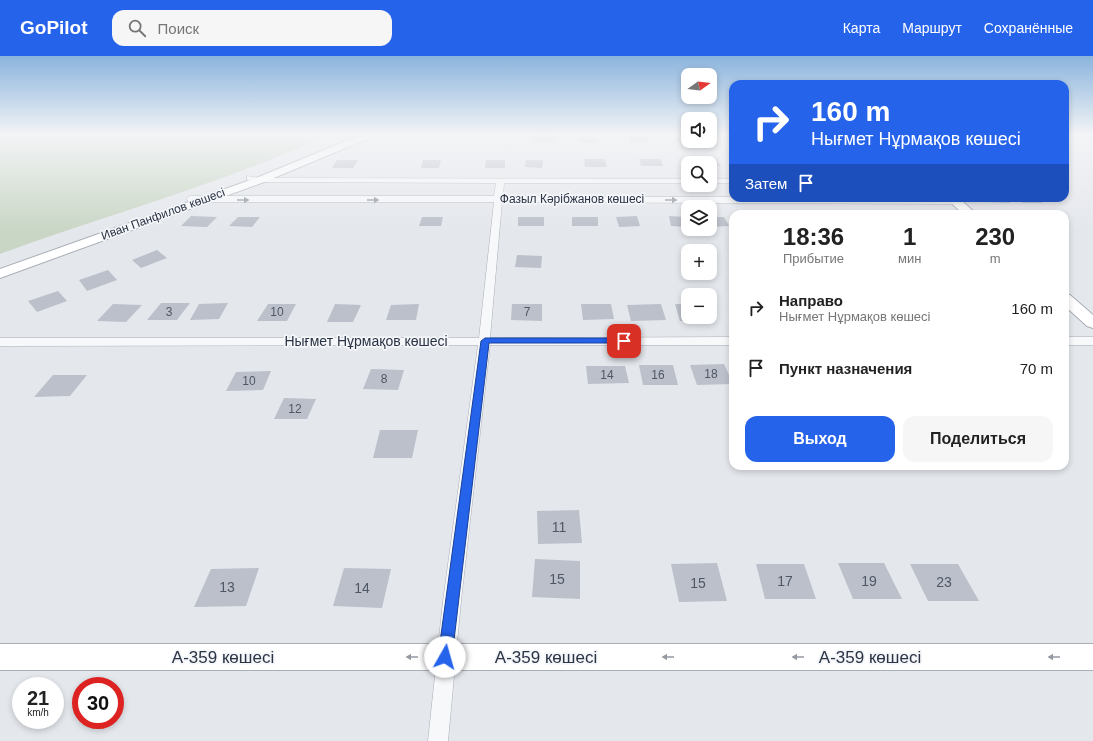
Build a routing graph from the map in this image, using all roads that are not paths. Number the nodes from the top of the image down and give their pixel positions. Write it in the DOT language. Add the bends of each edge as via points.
graph roads {
  1 [pos="283,167"];
  2 [pos="286,167"];
  3 [pos="255,179"];
  4 [pos="500,181"];
  5 [pos="681,181"];
  6 [pos="717,181"];
  7 [pos="729,181"];
  8 [pos="499,199"];
  9 [pos="195,200"];
  10 [pos="729,200"];
  11 [pos="955,202"];
  12 [pos="965,210"];
  13 [pos="0,268"];
  14 [pos="0,274"];
  15 [pos="1069,302"];
  16 [pos="1093,323"];
  17 [pos="485,341"];
  18 [pos="729,341"];
  19 [pos="1069,341"];
  20 [pos="1093,341"];
  21 [pos="0,342"];
  22 [pos="0,656"];
  23 [pos="445,657"];
  24 [pos="1093,657"];
  25 [pos="438,741"];
  1 -- 3 [label="street, Иван Панфилов көшесі"];
  2 -- 3 [label="street, Иван Панфилов көшесі"];
  3 -- 4 [label="street"];
  3 -- 9 [label="street, Иван Панфилов көшесі"];
  4 -- 5 [label="street"];
  4 -- 8 [label="street"];
  6 -- 7 [label="street"];
  9 -- 8 [label="street, Фазыл Кәрібжанов көшесі, one-way"];
  8 -- 10 [label="street, Фазыл Кәрібжанов көшесі, one-way"];
  8 -- 17 [label="street"];
  9 -- 13 [label="street, Иван Панфилов көшесі"];
  9 -- 14 [label="street, Иван Панфилов көшесі"];
  11 -- 12 [label="street"];
  15 -- 16 [label="street"];
  17 -- 18 [label="street, Нығмет Нұрмақов көшесі"];
  17 -- 21 [label="street, Нығмет Нұрмақов көшесі"];
  17 -- 23 [label="street"];
  19 -- 20 [label="street"];
  23 -- 22 [label="street, А-359 көшесі, one-way"];
  24 -- 23 [label="street, А-359 көшесі, one-way"];
  23 -- 25 [label="street"];
}
